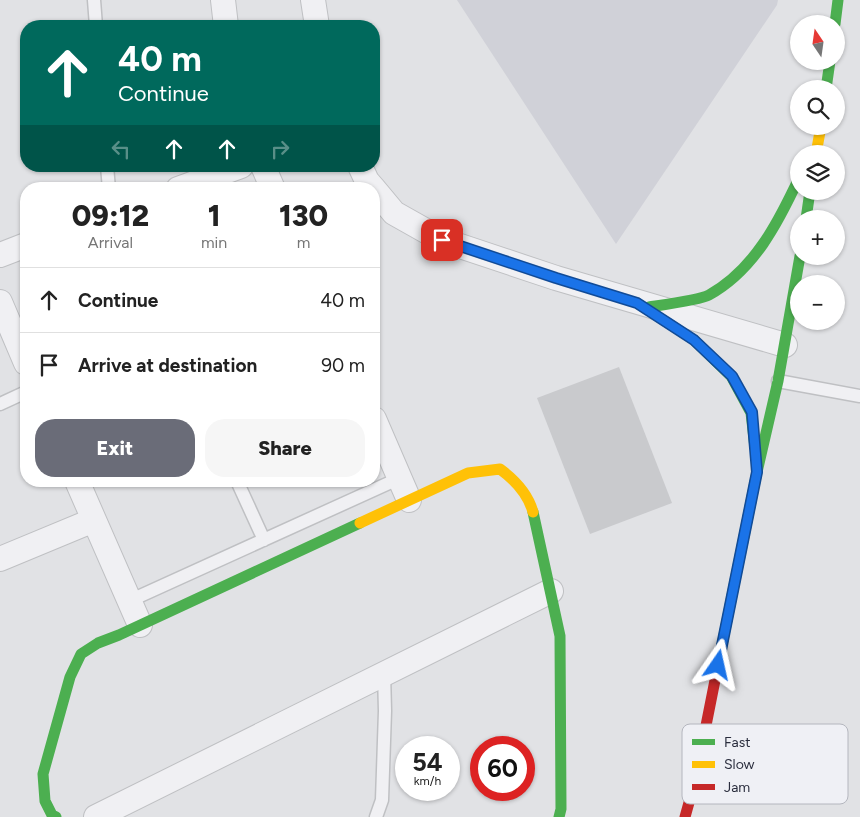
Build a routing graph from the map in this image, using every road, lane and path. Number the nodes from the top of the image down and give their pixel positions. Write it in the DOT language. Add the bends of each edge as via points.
graph roads {
  1 [pos="94,0"];
  2 [pos="223,0"];
  3 [pos="313,0"];
  4 [pos="838,0"];
  5 [pos="836,15"];
  6 [pos="96,20"];
  7 [pos="225,20"];
  8 [pos="316,20"];
  9 [pos="225,172"];
  10 [pos="197,182"];
  11 [pos="380,196"];
  12 [pos="790,197"];
  13 [pos="20,247"];
  14 [pos="0,255"];
  15 [pos="798,265"];
  16 [pos="0,302"];
  17 [pos="643,305"];
  18 [pos="785,345"];
  19 [pos="20,349"];
  20 [pos="778,381"];
  21 [pos="20,395"];
  22 [pos="860,396"];
  23 [pos="0,404"];
  24 [pos="380,433"];
  25 [pos="757,472"];
  26 [pos="400,478"];
  27 [pos="80,487"];
  28 [pos="240,487"];
  29 [pos="409,500"];
  30 [pos="94,520"];
  31 [pos="264,540"];
  32 [pos="0,559"];
  33 [pos="551,591"];
  34 [pos="129,601"];
  35 [pos="140,625"];
  36 [pos="384,673"];
  37 [pos="706,724"];
  38 [pos="689,804"];
  39 [pos="56,817"];
  40 [pos="96,817"];
  41 [pos="376,817"];
  42 [pos="559,817"];
  43 [pos="685,817"];
  1 -- 6 [label="lane"];
  2 -- 7 [label="street"];
  3 -- 8 [label="street"];
  4 -- 5 [label="main road"];
  9 -- 10 [label="street"];
  11 -- 17 [label="street" via="394,213 442,240"];
  12 -- 17 [label="main road" via="778,222 745,268 708,296"];
  13 -- 14 [label="street"];
  15 -- 18 [label="main road"];
  16 -- 19 [label="street"];
  17 -- 18 [label="street"];
  17 -- 25 [label="main road" via="694,340 732,376 752,412"];
  18 -- 20 [label="main road"];
  20 -- 22 [label="lane"];
  20 -- 25 [label="main road"];
  21 -- 23 [label="lane"];
  24 -- 26 [label="street"];
  25 -- 37 [label="main road"];
  26 -- 29 [label="street"];
  26 -- 31 [label="lane"];
  27 -- 30 [label="street"];
  28 -- 31 [label="lane"];
  29 -- 33 [label="main road" via="468,473 500,469 516,481 531,505"];
  29 -- 35 [label="main road"];
  30 -- 32 [label="street"];
  30 -- 34 [label="street"];
  31 -- 34 [label="lane"];
  33 -- 36 [label="street"];
  33 -- 42 [label="main road" via="560,636"];
  34 -- 35 [label="street"];
  35 -- 39 [label="main road" via="98,643 82,654 70,677 43,774 44,801"];
  36 -- 40 [label="street"];
  36 -- 41 [label="lane" via="382,800"];
  38 -- 43 [label="main road"];
}
